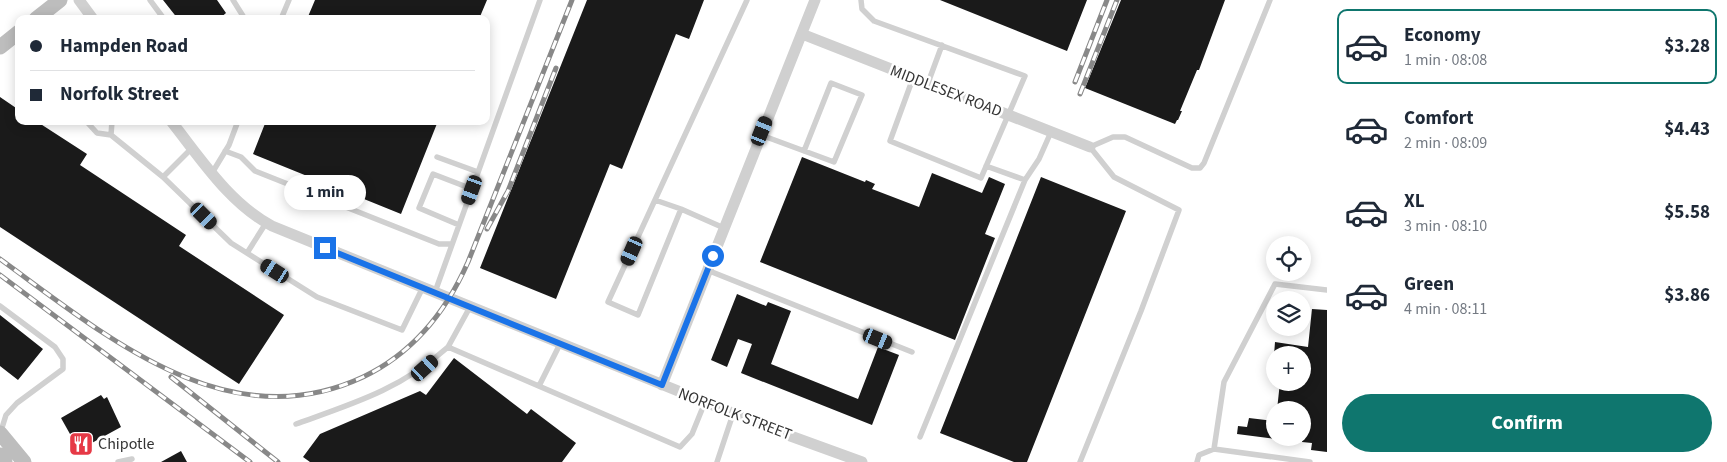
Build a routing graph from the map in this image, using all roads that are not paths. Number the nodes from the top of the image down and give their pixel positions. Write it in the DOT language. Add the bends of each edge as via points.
graph roads {
  1 [pos="60,0"];
  2 [pos="79,0"];
  3 [pos="150,0"];
  4 [pos="232,0"];
  5 [pos="289,0"];
  6 [pos="540,0"];
  7 [pos="747,0"];
  8 [pos="815,0"];
  9 [pos="861,0"];
  10 [pos="1270,0"];
  11 [pos="41,15"];
  12 [pos="90,15"];
  13 [pos="161,15"];
  14 [pos="242,15"];
  15 [pos="283,15"];
  16 [pos="802,34"];
  17 [pos="942,45"];
  18 [pos="913,78"];
  19 [pos="927,84"];
  20 [pos="1009,115"];
  21 [pos="90,125"];
  22 [pos="112,125"];
  23 [pos="174,125"];
  24 [pos="236,125"];
  25 [pos="1051,132"];
  26 [pos="111,135"];
  27 [pos="762,135"];
  28 [pos="1090,147"];
  29 [pos="192,148"];
  30 [pos="225,151"];
  31 [pos="804,151"];
  32 [pos="437,156"];
  33 [pos="986,166"];
  34 [pos="478,172"];
  35 [pos="212,173"];
  36 [pos="163,176"];
  37 [pos="1025,180"];
  38 [pos="472,190"];
  39 [pos="655,200"];
  40 [pos="681,209"];
  41 [pos="266,223"];
  42 [pos="459,225"];
  43 [pos="724,228"];
  44 [pos="452,244"];
  45 [pos="247,253"];
  46 [pos="707,270"];
  47 [pos="423,287"];
  48 [pos="1327,290"];
  49 [pos="435,292"];
  50 [pos="0,306"];
  51 [pos="470,306"];
  52 [pos="560,344"];
  53 [pos="448,347"];
  54 [pos="912,352"];
  55 [pos="662,385"];
  56 [pos="539,386"];
  57 [pos="705,402"];
  58 [pos="733,414"];
  59 [pos="296,424"];
  60 [pos="0,433"];
  61 [pos="920,437"];
  62 [pos="1214,449"];
  63 [pos="0,455"];
  64 [pos="132,461"];
  65 [pos="5,462"];
  66 [pos="24,462"];
  67 [pos="118,462"];
  68 [pos="717,462"];
  69 [pos="862,462"];
  70 [pos="1080,462"];
  71 [pos="1197,462"];
  72 [pos="1310,462"];
  1 -- 11 [label="street"];
  2 -- 12 [label="street"];
  3 -- 13 [label="lane"];
  4 -- 14 [label="lane"];
  5 -- 15 [label="lane"];
  6 -- 34 [label="lane"];
  7 -- 39 [label="lane"];
  8 -- 16 [label="street"];
  9 -- 17 [label="lane" via="862,9 874,21"];
  10 -- 28 [label="lane" via="1200,168 1192,168 1125,137 1113,137"];
  16 -- 18 [label="street, MIDDLESEX ROAD"];
  16 -- 27 [label="street"];
  17 -- 19 [label="lane"];
  17 -- 20 [label="lane" via="1025,76"];
  18 -- 19 [label="street, MIDDLESEX ROAD"];
  18 -- 33 [label="lane" via="890,141 981,178"];
  19 -- 20 [label="street, MIDDLESEX ROAD"];
  20 -- 25 [label="street, MIDDLESEX ROAD"];
  20 -- 33 [label="lane"];
  21 -- 26 [label="lane" via="97,133"];
  22 -- 26 [label="lane"];
  23 -- 29 [label="street, NORFOLK STREET"];
  24 -- 30 [label="lane"];
  25 -- 28 [label="street, MIDDLESEX ROAD"];
  25 -- 37 [label="lane"];
  26 -- 36 [label="lane"];
  27 -- 31 [label="lane"];
  27 -- 43 [label="street"];
  28 -- 70 [label="lane" via="1114,177 1179,210"];
  29 -- 35 [label="street, NORFOLK STREET"];
  29 -- 36 [label="lane"];
  30 -- 35 [label="lane"];
  30 -- 44 [label="lane" via="241,158 255,170 439,244"];
  31 -- 31 [label="lane" via="834,162 862,95 830,83"];
  32 -- 34 [label="lane"];
  33 -- 37 [label="lane"];
  34 -- 38 [label="lane"];
  35 -- 41 [label="street, NORFOLK STREET"];
  36 -- 45 [label="lane" via="231,243"];
  37 -- 61 [label="lane"];
  38 -- 42 [label="lane"];
  38 -- 42 [label="lane" via="433,174 419,208"];
  39 -- 40 [label="lane"];
  39 -- 40 [label="lane" via="608,302 638,315"];
  40 -- 43 [label="lane"];
  41 -- 45 [label="lane"];
  41 -- 47 [label="street, NORFOLK STREET"];
  42 -- 44 [label="lane"];
  43 -- 46 [label="street"];
  44 -- 49 [label="lane"];
  45 -- 47 [label="lane" via="317,297 402,330"];
  46 -- 54 [label="lane"];
  46 -- 55 [label="street"];
  47 -- 49 [label="street, NORFOLK STREET"];
  48 -- 62 [label="lane" via="1275,284 1224,382"];
  49 -- 51 [label="street, NORFOLK STREET"];
  50 -- 60 [label="lane" via="54,347 63,359 63,370 17,403 6,415"];
  51 -- 52 [label="street, NORFOLK STREET"];
  51 -- 53 [label="lane"];
  52 -- 55 [label="street, NORFOLK STREET"];
  52 -- 56 [label="lane"];
  53 -- 56 [label="lane"];
  53 -- 59 [label="lane" via="425,368 385,391"];
  55 -- 57 [label="street, NORFOLK STREET"];
  56 -- 57 [label="lane" via="680,447 692,434"];
  57 -- 58 [label="street, NORFOLK STREET"];
  58 -- 68 [label="lane"];
  58 -- 69 [label="street, NORFOLK STREET"];
  60 -- 66 [label="street"];
  62 -- 71 [label="lane" via="1199,455"];
  62 -- 72 [label="lane"];
  63 -- 65 [label="street"];
  64 -- 67 [label="lane"];
}
